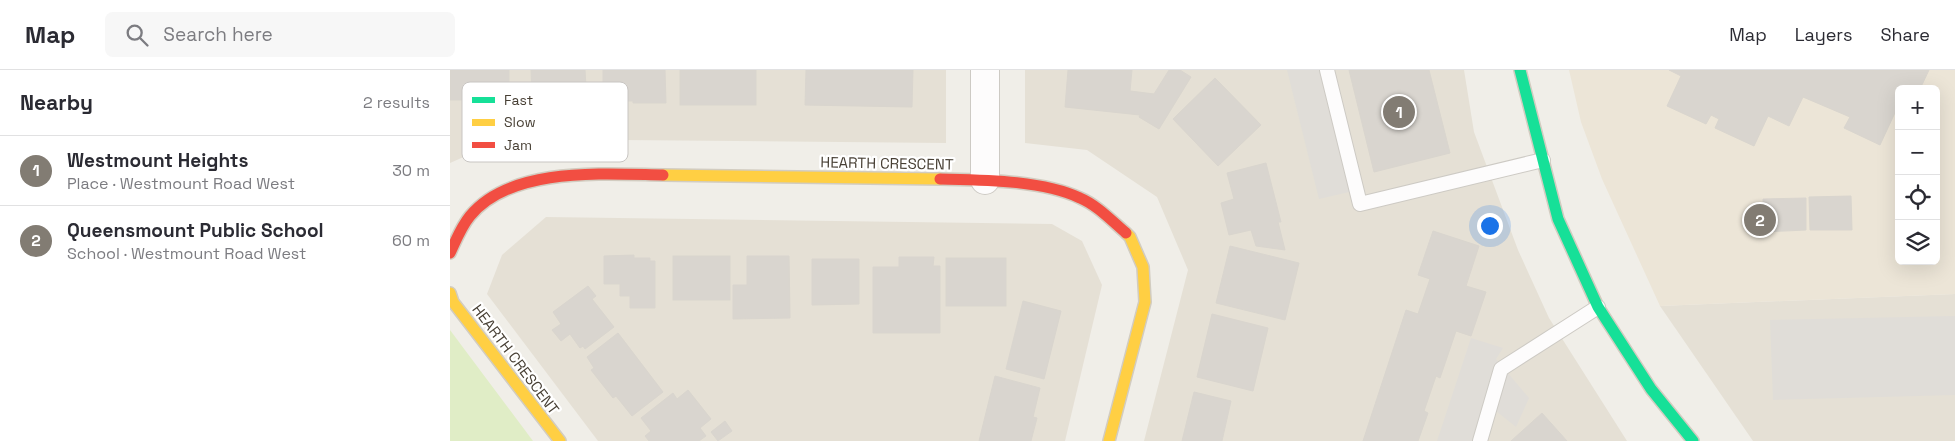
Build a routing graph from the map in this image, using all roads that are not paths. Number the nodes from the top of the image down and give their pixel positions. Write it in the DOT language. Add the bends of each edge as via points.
graph roads {
  1 [pos="985,70"];
  2 [pos="1327,70"];
  3 [pos="1520,70"];
  4 [pos="1543,160"];
  5 [pos="985,180"];
  6 [pos="450,253"];
  7 [pos="450,293"];
  8 [pos="1598,307"];
  9 [pos="560,441"];
  10 [pos="1109,441"];
  11 [pos="1480,441"];
  12 [pos="1693,441"];
  1 -- 5 [label="street"];
  2 -- 4 [label="lane" via="1360,204"];
  3 -- 4 [label="street"];
  4 -- 8 [label="street" via="1558,219"];
  5 -- 6 [label="street, HEARTH CRESCENT" via="574,174 522,183 487,200 468,218"];
  5 -- 10 [label="street, HEARTH CRESCENT" via="1048,188 1081,198 1130,237 1143,267 1145,302"];
  7 -- 9 [label="street, HEARTH CRESCENT" via="453,302"];
  8 -- 11 [label="lane" via="1501,369"];
  8 -- 12 [label="street" via="1651,389"];
}
